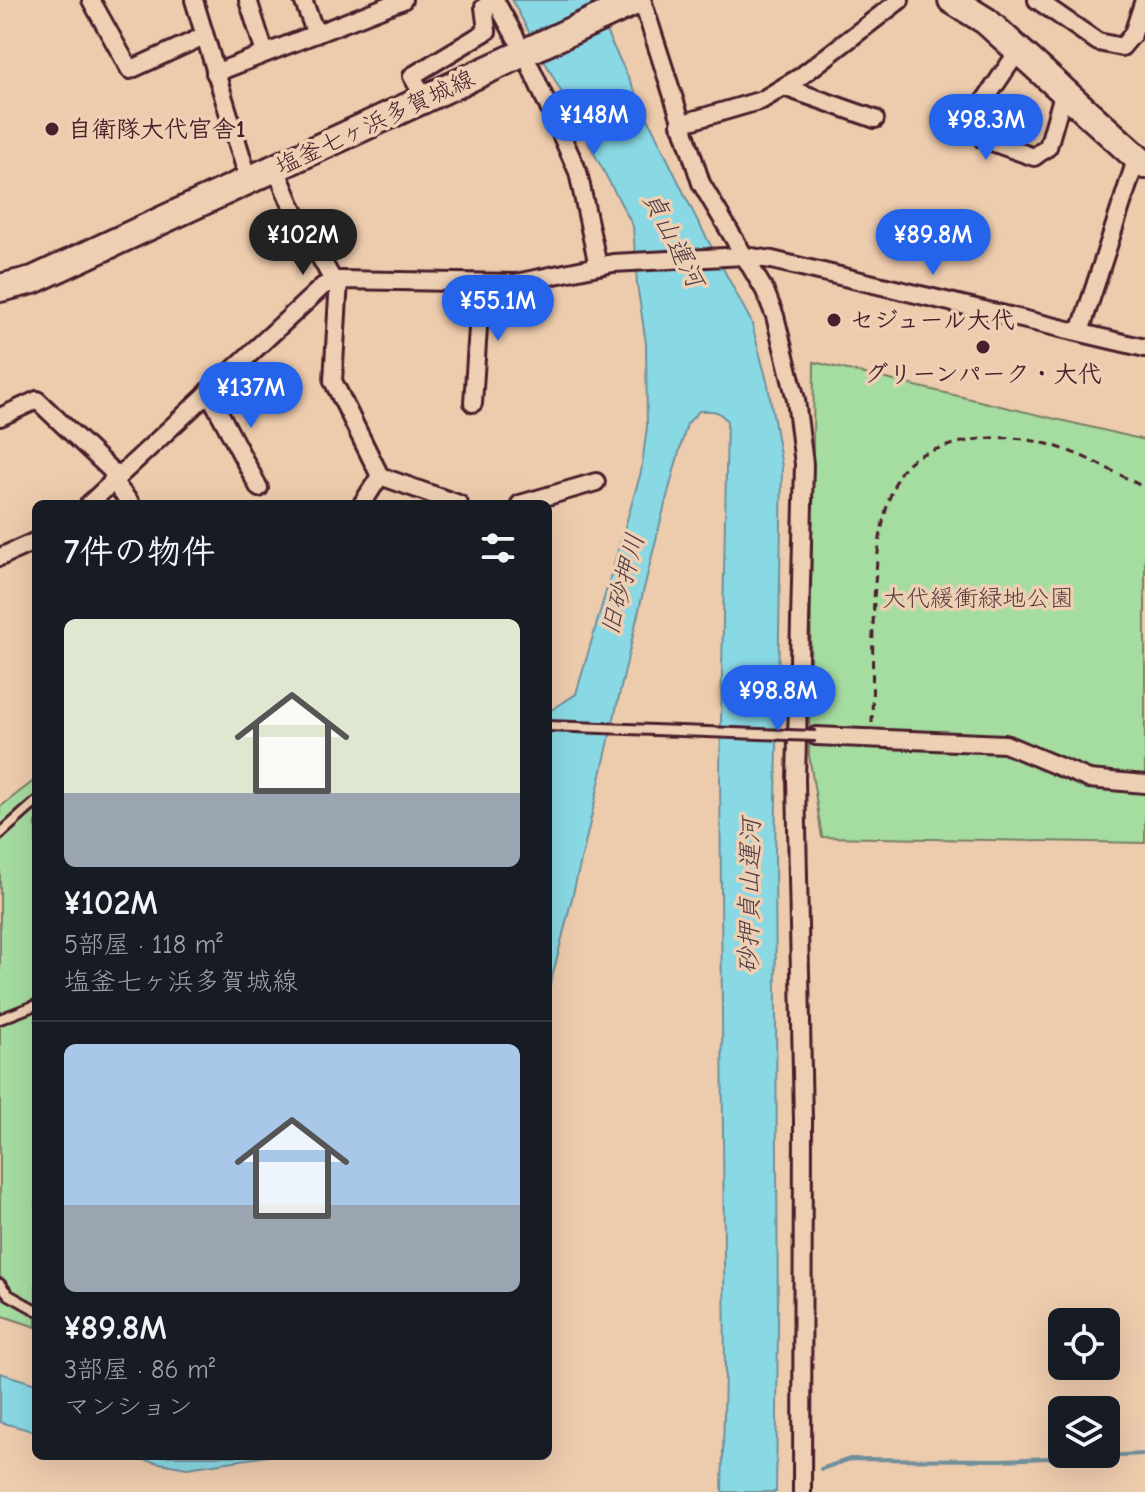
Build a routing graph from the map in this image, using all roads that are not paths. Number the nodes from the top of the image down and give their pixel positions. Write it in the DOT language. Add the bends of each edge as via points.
graph roads {
  1 [pos="91,0"];
  2 [pos="194,0"];
  3 [pos="248,0"];
  4 [pos="303,0"];
  5 [pos="403,0"];
  6 [pos="495,0"];
  7 [pos="640,0"];
  8 [pos="900,0"];
  9 [pos="952,0"];
  10 [pos="1037,0"];
  11 [pos="1144,0"];
  12 [pos="316,34"];
  13 [pos="204,36"];
  14 [pos="1019,50"];
  15 [pos="526,52"];
  16 [pos="265,53"];
  17 [pos="215,73"];
  18 [pos="784,87"];
  19 [pos="1064,91"];
  20 [pos="425,99"];
  21 [pos="875,119"];
  22 [pos="680,124"];
  23 [pos="1141,161"];
  24 [pos="276,169"];
  25 [pos="249,181"];
  26 [pos="744,256"];
  27 [pos="606,265"];
  28 [pos="336,281"];
  29 [pos="481,283"];
  30 [pos="0,288"];
  31 [pos="1080,332"];
  32 [pos="1145,348"];
  33 [pos="208,391"];
  34 [pos="473,403"];
  35 [pos="1,415"];
  36 [pos="380,476"];
  37 [pos="114,478"];
  38 [pos="596,482"];
  39 [pos="259,488"];
  40 [pos="93,500"];
  41 [pos="128,500"];
  42 [pos="365,500"];
  43 [pos="444,500"];
  44 [pos="534,500"];
  45 [pos="32,543"];
  46 [pos="0,557"];
  47 [pos="552,726"];
  48 [pos="816,736"];
  49 [pos="1145,784"];
  50 [pos="32,806"];
  51 [pos="0,834"];
  52 [pos="32,1007"];
  53 [pos="0,1019"];
  54 [pos="0,1284"];
  55 [pos="32,1308"];
  56 [pos="802,1492"];
  1 -- 13 [label="street" via="130,70"];
  2 -- 13 [label="street"];
  3 -- 16 [label="street"];
  4 -- 12 [label="street"];
  5 -- 12 [label="street"];
  6 -- 15 [label="street"];
  6 -- 20 [label="street" via="484,7 487,31 412,76"];
  7 -- 15 [label="main road, 塩釜七ヶ浜多賀城線"];
  7 -- 22 [label="street"];
  8 -- 18 [label="street"];
  9 -- 14 [label="main road"];
  10 -- 11 [label="street" via="1098,42 1122,47 1133,34"];
  12 -- 16 [label="street"];
  13 -- 17 [label="street"];
  14 -- 19 [label="main road"];
  14 -- 19 [label="street" via="976,113 974,123 983,139 1034,157 1048,147"];
  15 -- 20 [label="main road, 塩釜七ヶ浜多賀城線"];
  15 -- 27 [label="street" via="578,172"];
  16 -- 17 [label="street"];
  17 -- 25 [label="street"];
  18 -- 21 [label="street"];
  18 -- 22 [label="street" via="762,100"];
  19 -- 23 [label="main road"];
  20 -- 24 [label="main road, 塩釜七ヶ浜多賀城線"];
  22 -- 26 [label="street" via="701,183"];
  23 -- 31 [label="street"];
  24 -- 25 [label="main road, 塩釜七ヶ浜多賀城線"];
  24 -- 28 [label="street"];
  25 -- 30 [label="main road, 塩釜七ヶ浜多賀城線" via="33,280"];
  26 -- 27 [label="street"];
  26 -- 31 [label="street"];
  26 -- 56 [label="street" via="775,316 796,400 804,464 796,779 803,1120"];
  27 -- 29 [label="street" via="516,283"];
  28 -- 29 [label="street"];
  28 -- 33 [label="street" via="323,286"];
  28 -- 36 [label="street" via="333,381"];
  29 -- 34 [label="street"];
  31 -- 32 [label="street"];
  33 -- 37 [label="street"];
  33 -- 39 [label="street"];
  35 -- 37 [label="street" via="37,400"];
  36 -- 42 [label="street"];
  36 -- 43 [label="street"];
  37 -- 40 [label="street"];
  37 -- 41 [label="street"];
  38 -- 44 [label="street"];
  45 -- 46 [label="street"];
  47 -- 48 [label="lane, bridge"];
  48 -- 49 [label="street" via="1005,744 1089,779"];
  50 -- 51 [label="lane"];
  52 -- 53 [label="lane"];
  54 -- 55 [label="lane"];
}
